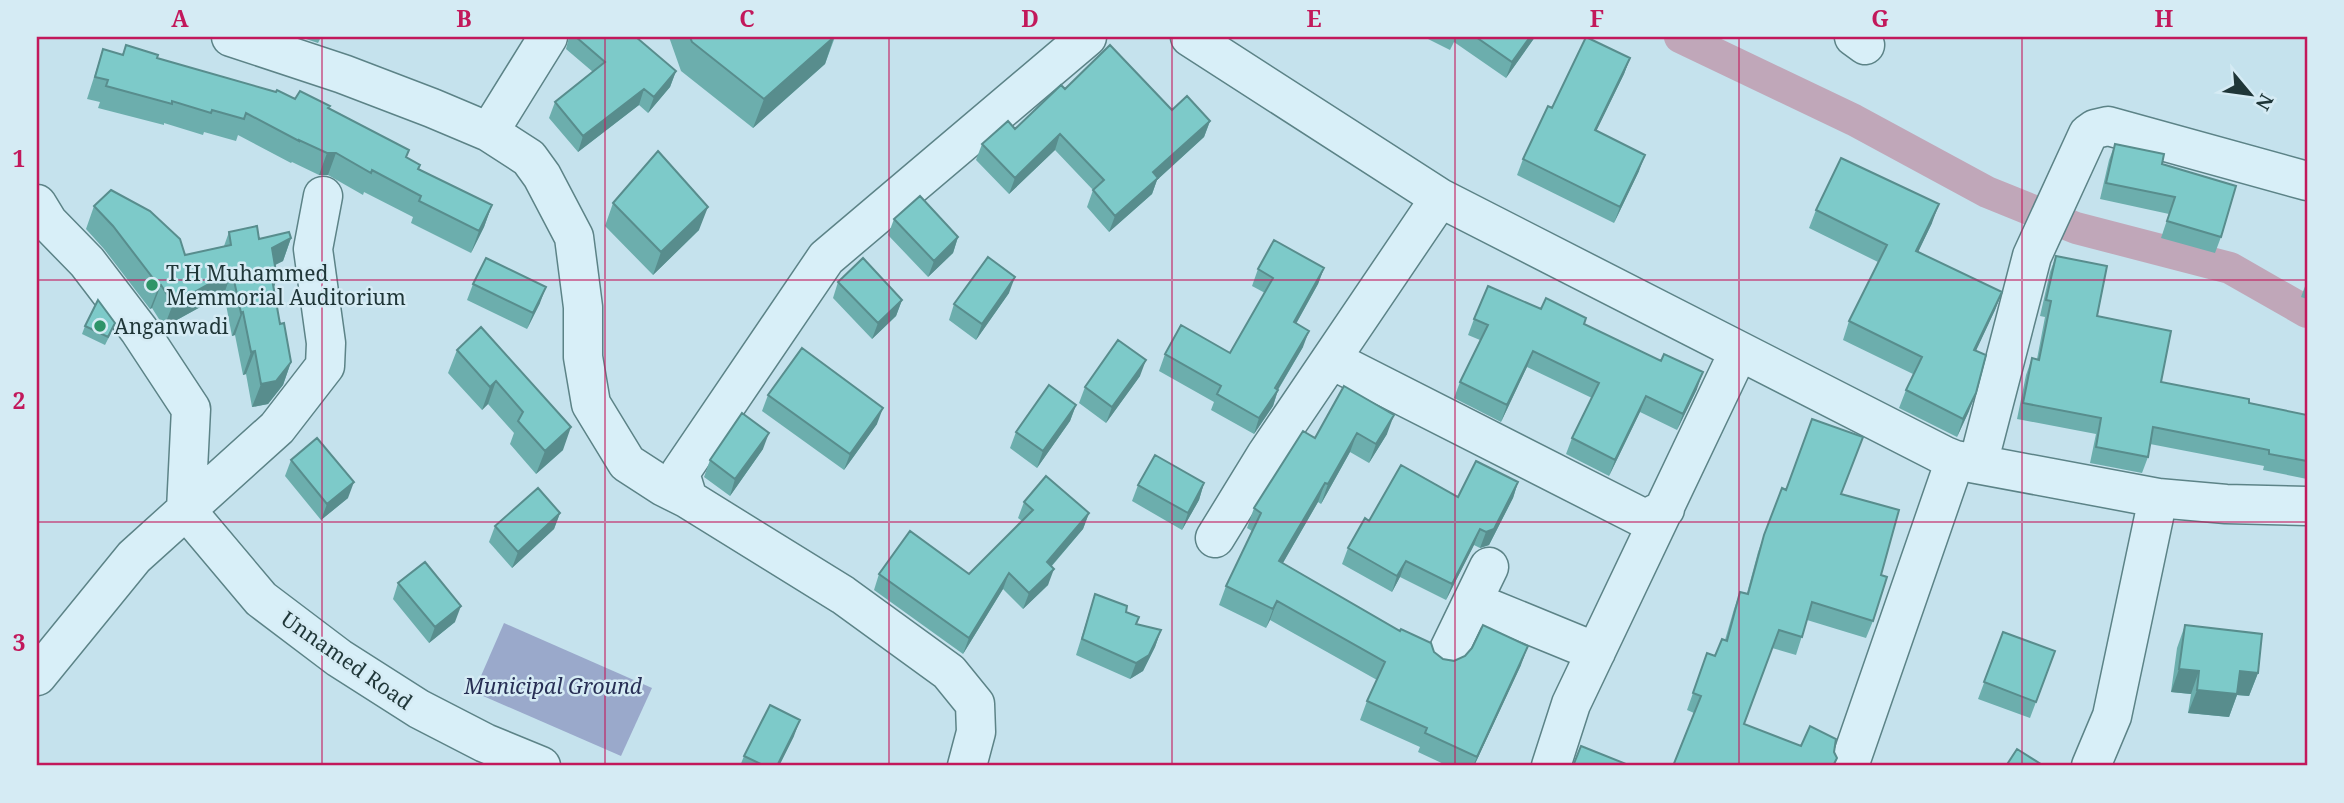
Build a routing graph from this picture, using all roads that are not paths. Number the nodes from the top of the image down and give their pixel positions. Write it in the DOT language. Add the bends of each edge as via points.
graph roads {
  1 [pos="231,37"];
  2 [pos="548,37"];
  3 [pos="1087,37"];
  4 [pos="1189,37"];
  5 [pos="489,132"];
  6 [pos="2307,181"];
  7 [pos="323,196"];
  8 [pos="1440,198"];
  9 [pos="37,204"];
  10 [pos="1739,351"];
  11 [pos="1332,360"];
  12 [pos="1967,462"];
  13 [pos="2158,498"];
  14 [pos="688,499"];
  15 [pos="2307,506"];
  16 [pos="1665,509"];
  17 [pos="186,510"];
  18 [pos="1215,538"];
  19 [pos="1489,567"];
  20 [pos="1471,606"];
  21 [pos="1596,652"];
  22 [pos="1445,658"];
  23 [pos="37,676"];
  24 [pos="541,766"];
  25 [pos="967,766"];
  26 [pos="1551,766"];
  27 [pos="1849,766"];
  28 [pos="2091,766"];
  1 -- 5 [label="street"];
  2 -- 5 [label="street"];
  3 -- 14 [label="street" via="826,258 680,473"];
  4 -- 8 [label="street"];
  5 -- 14 [label="street" via="529,158 574,237 591,404 627,463"];
  6 -- 12 [label="street" via="2108,126 2095,128 2088,134 2032,256"];
  7 -- 17 [label="street" via="313,249 325,366 277,428"];
  8 -- 10 [label="street"];
  8 -- 11 [label="street"];
  9 -- 17 [label="street" via="139,330 191,410"];
  10 -- 12 [label="street"];
  10 -- 16 [label="street"];
  11 -- 16 [label="street" via="1645,519"];
  11 -- 18 [label="street"];
  12 -- 13 [label="street"];
  12 -- 27 [label="street"];
  13 -- 15 [label="street"];
  13 -- 28 [label="street" via="2112,716"];
  14 -- 25 [label="street" via="843,595 949,672 975,704 976,732"];
  16 -- 21 [label="street"];
  17 -- 23 [label="street" via="134,557"];
  17 -- 24 [label="street, Unnamed Road" via="261,599 339,658 419,709"];
  19 -- 20 [label="street"];
  20 -- 21 [label="street" via="1491,609"];
  20 -- 22 [label="street"];
  21 -- 26 [label="street" via="1571,704"];
}
